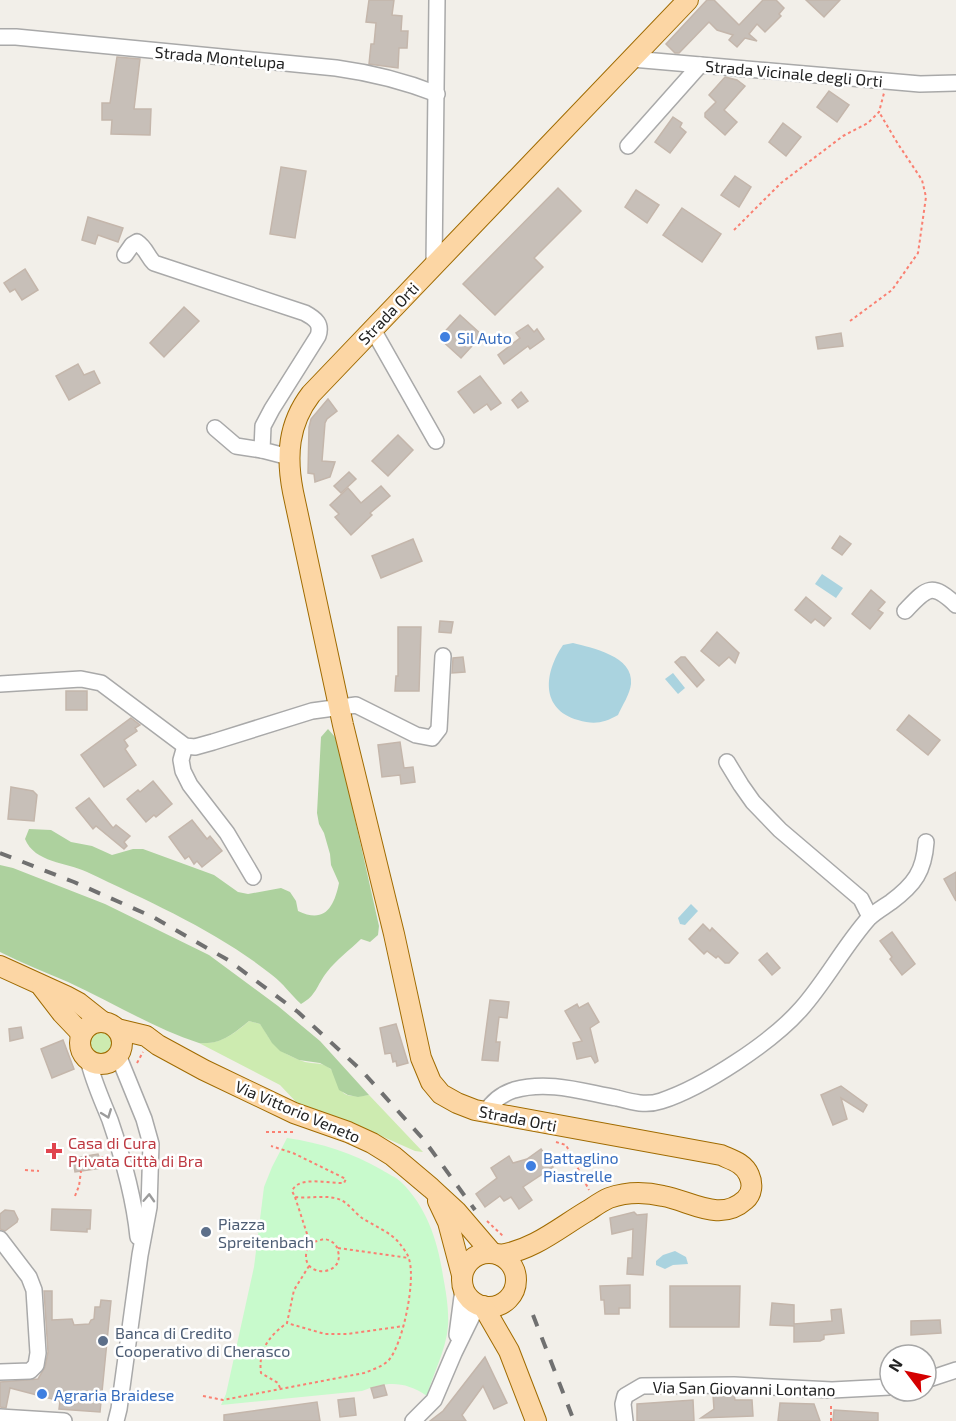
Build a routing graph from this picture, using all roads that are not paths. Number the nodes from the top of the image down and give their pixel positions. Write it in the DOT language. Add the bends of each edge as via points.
graph roads {
  1 [pos="437,0"];
  2 [pos="688,0"];
  3 [pos="0,37"];
  4 [pos="632,59"];
  5 [pos="700,65"];
  6 [pos="956,83"];
  7 [pos="437,94"];
  8 [pos="628,146"];
  9 [pos="125,255"];
  10 [pos="434,266"];
  11 [pos="372,328"];
  12 [pos="215,428"];
  13 [pos="436,441"];
  14 [pos="262,450"];
  15 [pos="289,457"];
  16 [pos="956,605"];
  17 [pos="905,611"];
  18 [pos="442,656"];
  19 [pos="0,684"];
  20 [pos="339,706"];
  21 [pos="185,746"];
  22 [pos="727,762"];
  23 [pos="926,842"];
  24 [pos="253,878"];
  25 [pos="870,917"];
  26 [pos="2,966"];
  27 [pos="42,987"];
  28 [pos="110,1025"];
  29 [pos="82,1034"];
  30 [pos="154,1044"];
  31 [pos="120,1052"];
  32 [pos="88,1059"];
  33 [pos="486,1112"];
  34 [pos="431,1188"];
  35 [pos="549,1236"];
  36 [pos="0,1239"];
  37 [pos="496,1254"];
  38 [pos="140,1255"];
  39 [pos="515,1276"];
  40 [pos="463,1282"];
  41 [pos="506,1300"];
  42 [pos="481,1305"];
  43 [pos="494,1328"];
  44 [pos="462,1336"];
  45 [pos="508,1351"];
  46 [pos="454,1353"];
  47 [pos="956,1370"];
  48 [pos="0,1372"];
  49 [pos="938,1376"];
  50 [pos="878,1388"];
  51 [pos="0,1417"];
  52 [pos="64,1421"];
  53 [pos="116,1421"];
  54 [pos="413,1421"];
  55 [pos="536,1421"];
  56 [pos="626,1421"];
  1 -- 7 [label="street"];
  2 -- 4 [label="main road, Strada Orti"];
  3 -- 7 [label="street, Strada Montelupa" via="346,69 404,81"];
  4 -- 5 [label="street, Strada Vicinale degli Orti"];
  4 -- 10 [label="main road, Strada Orti"];
  5 -- 6 [label="street, Strada Vicinale degli Orti"];
  5 -- 8 [label="street"];
  7 -- 10 [label="street"];
  9 -- 14 [label="street" via="137,242 154,263 305,313 318,322 318,336 263,426"];
  10 -- 11 [label="main road, Strada Orti"];
  11 -- 13 [label="street"];
  11 -- 15 [label="main road, Strada Orti" via="304,404 292,433"];
  12 -- 14 [label="street" via="236,446"];
  14 -- 15 [label="street"];
  15 -- 20 [label="main road, Strada Orti" via="292,492"];
  16 -- 17 [label="street" via="937,590 929,589"];
  18 -- 20 [label="street" via="439,729 432,738 416,735 356,705"];
  19 -- 21 [label="street" via="81,679 101,682"];
  20 -- 21 [label="street" via="195,747"];
  20 -- 33 [label="main road, Strada Orti" via="421,1058 441,1094"];
  21 -- 24 [label="street" via="181,760 190,785 227,833"];
  22 -- 25 [label="street" via="753,802 861,899"];
  23 -- 25 [label="street" via="920,873"];
  25 -- 33 [label="street" via="802,1008 780,1031 697,1085 662,1101 645,1104 560,1086 527,1086 504,1094"];
  26 -- 27 [label="main road"];
  27 -- 28 [label="main road" via="79,1003"];
  27 -- 29 [label="main road"];
  28 -- 29 [label="main road" via="90,1025"];
  28 -- 30 [label="main road, Via Vittorio Veneto" via="146,1036"];
  28 -- 31 [label="main road" via="122,1038"];
  29 -- 32 [label="main road" via="81,1048"];
  30 -- 31 [label="main road" via="136,1044"];
  30 -- 34 [label="main road, Via Vittorio Veneto" via="294,1113 372,1143"];
  31 -- 32 [label="main road" via="107,1063"];
  38 -- 31 [label="street, one-way" via="149,1207 151,1144"];
  32 -- 38 [label="street, one-way" via="135,1206"];
  33 -- 35 [label="main road, Strada Orti" via="721,1155 740,1163 751,1179 748,1198 724,1211 634,1193 608,1198"];
  34 -- 37 [label="main road, Via Vittorio Veneto"];
  34 -- 40 [label="main road, Via Vittorio Veneto" via="448,1222"];
  35 -- 37 [label="main road, Strada Orti" via="524,1250"];
  35 -- 39 [label="main road, Strada Orti"];
  36 -- 48 [label="street" via="29,1277 34,1290 38,1353 36,1365 30,1371"];
  37 -- 39 [label="main road" via="513,1268"];
  37 -- 40 [label="main road" via="476,1256 465,1267"];
  38 -- 53 [label="street"];
  39 -- 41 [label="main road" via="515,1285"];
  40 -- 42 [label="main road" via="469,1298"];
  40 -- 46 [label="street"];
  41 -- 42 [label="main road"];
  41 -- 45 [label="main road"];
  42 -- 43 [label="main road"];
  42 -- 44 [label="street"];
  43 -- 44 [label="street" via="476,1328"];
  43 -- 45 [label="main road"];
  44 -- 46 [label="street"];
  45 -- 55 [label="main road"];
  46 -- 54 [label="street" via="435,1400"];
  47 -- 49 [label="street"];
  50 -- 56 [label="street, Via San Giovanni Lontano" via="642,1386 625,1396 622,1404"];
  51 -- 52 [label="street"];
}
